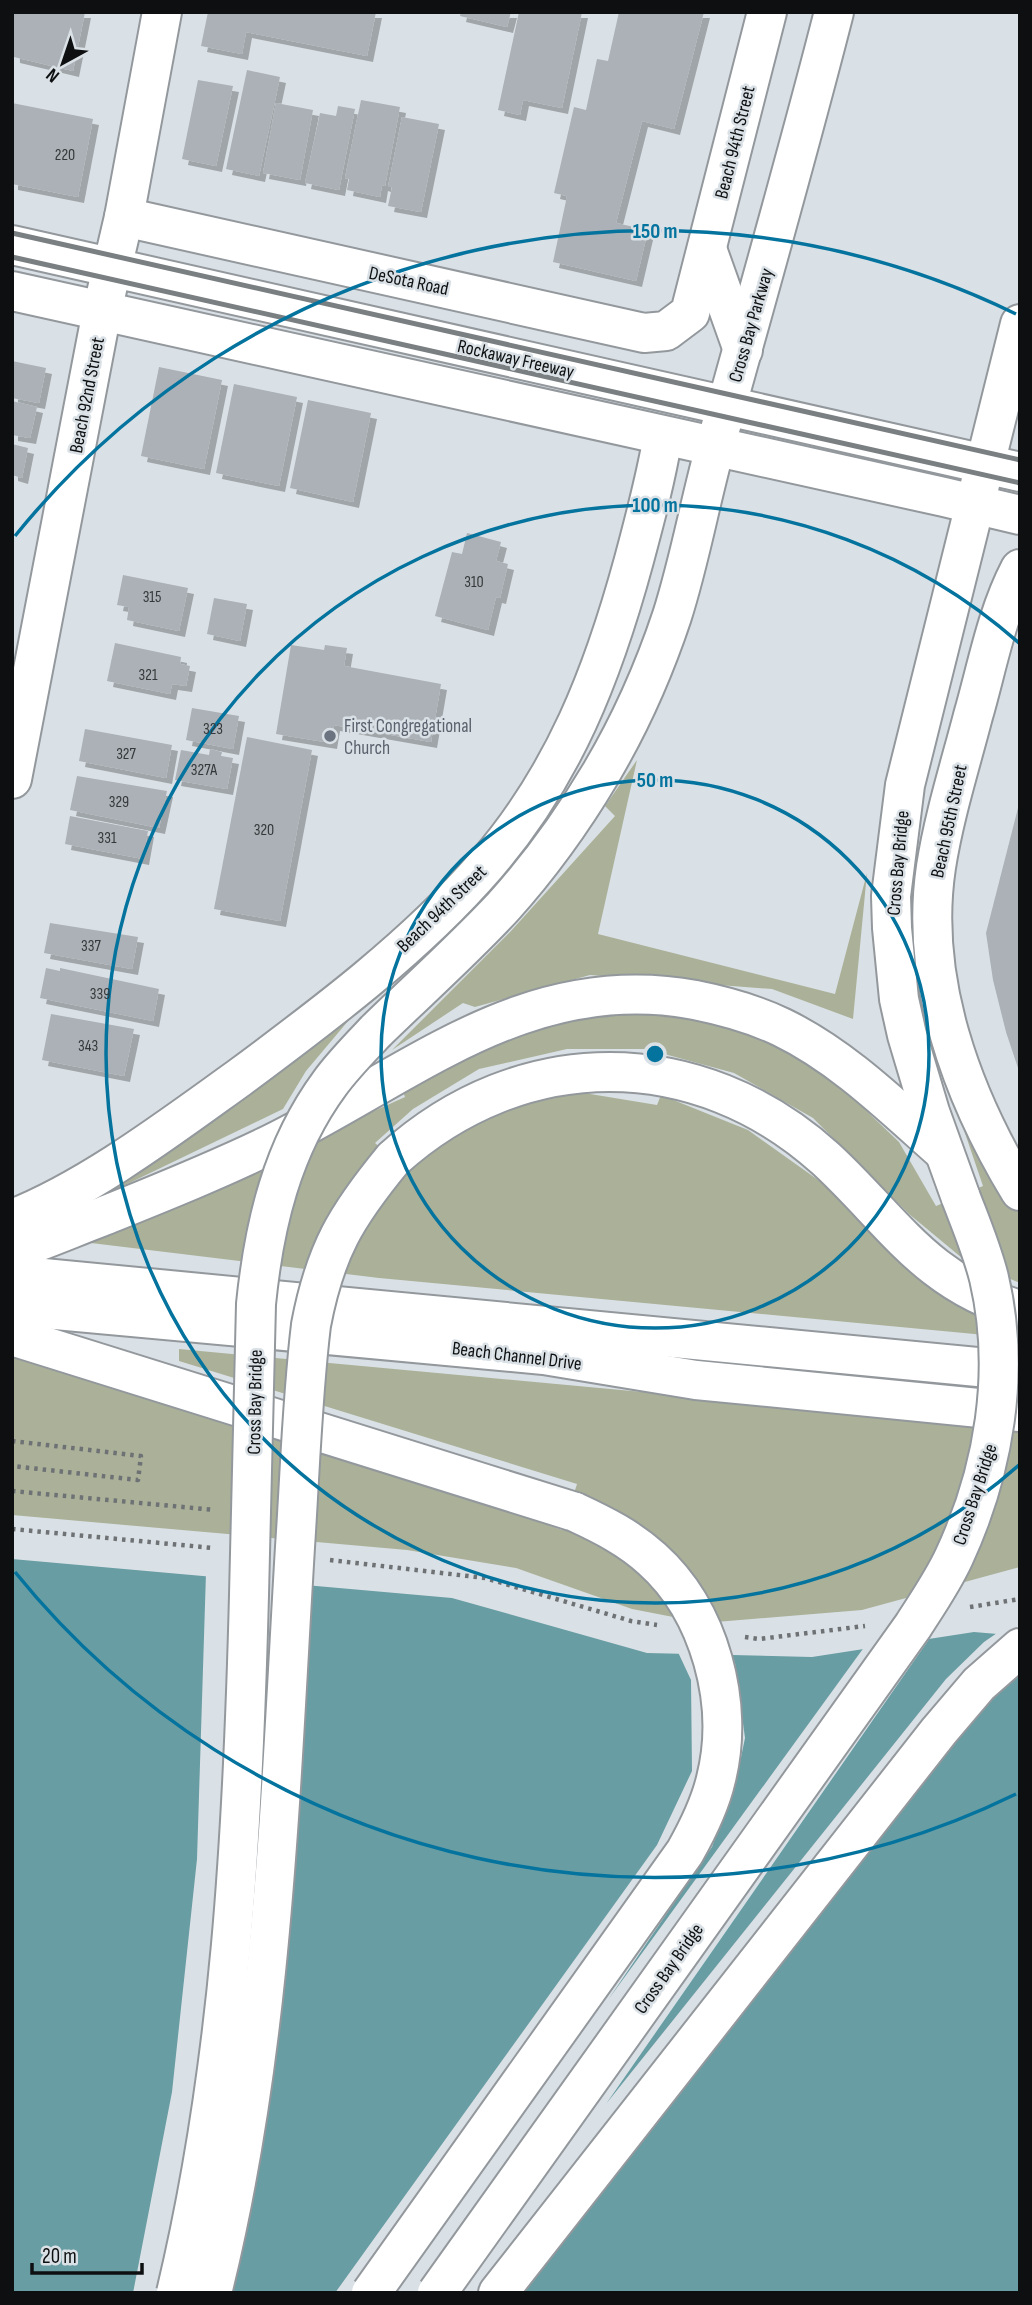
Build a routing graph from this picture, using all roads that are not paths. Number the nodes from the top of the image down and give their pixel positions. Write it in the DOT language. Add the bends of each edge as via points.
graph roads {
  1 [pos="162,12"];
  2 [pos="767,12"];
  3 [pos="834,12"];
  4 [pos="124,217"];
  5 [pos="12,245"];
  6 [pos="708,249"];
  7 [pos="113,267"];
  8 [pos="12,290"];
  9 [pos="102,311"];
  10 [pos="690,313"];
  11 [pos="1020,324"];
  12 [pos="743,350"];
  13 [pos="727,405"];
  14 [pos="663,436"];
  15 [pos="716,446"];
  16 [pos="1002,468"];
  17 [pos="975,504"];
  18 [pos="1020,515"];
  19 [pos="1020,569"];
  20 [pos="664,638"];
  21 [pos="12,779"];
  22 [pos="944,1152"];
  23 [pos="1020,1191"];
  24 [pos="12,1219"];
  25 [pos="12,1251"];
  26 [pos="12,1275"];
  27 [pos="12,1306"];
  28 [pos="1020,1310"];
  29 [pos="12,1336"];
  30 [pos="1020,1371"];
  31 [pos="1020,1412"];
  32 [pos="1020,1648"];
  33 [pos="176,2293"];
  34 [pos="212,2293"];
  35 [pos="371,2293"];
  36 [pos="437,2293"];
  37 [pos="498,2293"];
  1 -- 4 [label="main road, Beach 92nd Street"];
  2 -- 6 [label="main road, Beach 94th Street"];
  3 -- 12 [label="main road, Cross Bay Parkway"];
  4 -- 7 [label="main road, Beach 92nd Street"];
  4 -- 10 [label="main road, DeSota Road" via="644,333 666,331"];
  5 -- 7 [label="main road, Rockaway Freeway"];
  6 -- 10 [label="main road, Beach 94th Street"];
  6 -- 12 [label="main road"];
  7 -- 9 [label="main road, Beach 92nd Street"];
  7 -- 13 [label="main road, Rockaway Freeway"];
  8 -- 9 [label="main road"];
  9 -- 14 [label="main road"];
  9 -- 21 [label="main road, Beach 92nd Street"];
  11 -- 16 [label="main road"];
  12 -- 13 [label="main road, Cross Bay Parkway"];
  13 -- 14 [label="main road"];
  13 -- 15 [label="main road, Cross Bay Parkway"];
  13 -- 16 [label="main road, Rockaway Freeway"];
  14 -- 15 [label="main road"];
  14 -- 24 [label="main road, Beach 94th Street" via="615,630 588,703 542,788 486,865 414,936 290,1040 137,1148 81,1184"];
  15 -- 17 [label="main road"];
  15 -- 20 [label="main road, Cross Bay Parkway"];
  16 -- 17 [label="main road"];
  17 -- 18 [label="main road"];
  17 -- 22 [label="main road, Cross Bay Bridge" via="905,785 891,907 899,999"];
  19 -- 23 [label="main road, Beach 95th Street" via="1001,615 951,795 933,901 936,966 950,1038 978,1112"];
  20 -- 33 [label="main road, Cross Bay Bridge, bridge" via="641,697 582,803 533,872 330,1083 296,1137 274,1198 256,1304 246,1699 232,1955 207,2135"];
  22 -- 25 [label="main road" via="844,1066 781,1027 700,1001 647,993 612,994 509,1017 437,1051 272,1143"];
  22 -- 36 [label="main road, Cross Bay Bridge, bridge" via="989,1277 999,1356 991,1447 953,1560 913,1626"];
  26 -- 30 [label="main road, Beach Channel Drive"];
  27 -- 31 [label="main road, Beach Channel Drive" via="544,1355 696,1380"];
  28 -- 34 [label="main road, bridge" via="980,1295 934,1267 826,1160 772,1117 683,1081 623,1071 545,1078 454,1114 393,1159 338,1236 317,1292 311,1325 264,1996 241,2158"];
  29 -- 35 [label="main road, bridge" via="575,1512 620,1534 654,1560 683,1595 710,1654 722,1721 717,1777 699,1827"];
  32 -- 37 [label="main road" via="979,1684 939,1731"];
}
